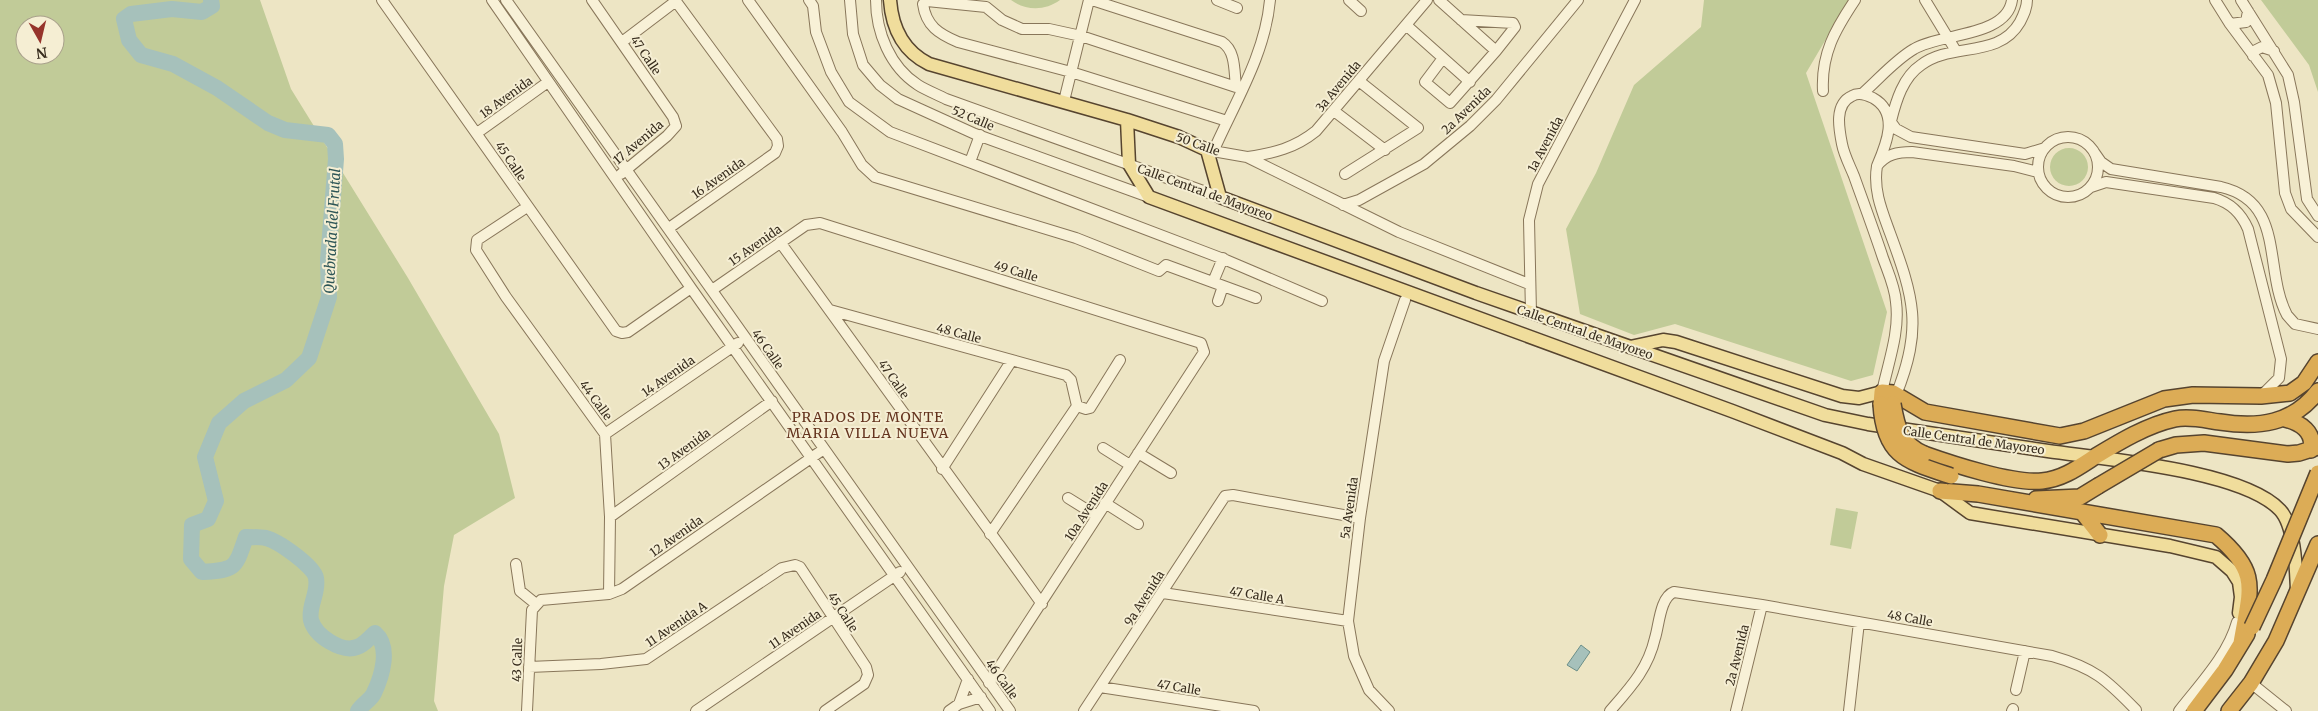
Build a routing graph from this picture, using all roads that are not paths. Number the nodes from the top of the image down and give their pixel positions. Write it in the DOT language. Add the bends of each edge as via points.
graph roads {
  1 [pos="382,0"];
  2 [pos="492,0"];
  3 [pos="592,0"];
  4 [pos="676,0"];
  5 [pos="748,0"];
  6 [pos="809,0"];
  7 [pos="850,0"];
  8 [pos="876,0"];
  9 [pos="890,0"];
  10 [pos="1091,0"];
  11 [pos="1217,0"];
  12 [pos="1270,0"];
  13 [pos="1349,0"];
  14 [pos="1427,0"];
  15 [pos="1439,0"];
  16 [pos="1578,0"];
  17 [pos="1635,0"];
  18 [pos="1855,0"];
  19 [pos="1925,0"];
  20 [pos="2012,0"];
  21 [pos="2027,0"];
  22 [pos="2215,0"];
  23 [pos="2241,0"];
  24 [pos="508,1"];
  25 [pos="1237,8"];
  26 [pos="499,10"];
  27 [pos="1361,11"];
  28 [pos="2248,11"];
  29 [pos="1461,20"];
  30 [pos="2230,24"];
  31 [pos="1406,25"];
  32 [pos="1081,36"];
  33 [pos="1948,36"];
  34 [pos="622,42"];
  35 [pos="1956,51"];
  36 [pos="1496,52"];
  37 [pos="2274,52"];
  38 [pos="2253,56"];
  39 [pos="1443,58"];
  40 [pos="1071,72"];
  41 [pos="1359,81"];
  42 [pos="548,82"];
  43 [pos="1470,82"];
  44 [pos="1239,88"];
  45 [pos="1823,91"];
  46 [pos="1862,94"];
  47 [pos="1064,101"];
  48 [pos="1334,111"];
  49 [pos="1127,120"];
  50 [pos="1889,120"];
  51 [pos="1227,122"];
  52 [pos="676,126"];
  53 [pos="477,133"];
  54 [pos="980,136"];
  55 [pos="2045,148"];
  56 [pos="1385,150"];
  57 [pos="1210,151"];
  58 [pos="2094,152"];
  59 [pos="1247,157"];
  60 [pos="970,162"];
  61 [pos="1129,164"];
  62 [pos="1877,166"];
  63 [pos="626,169"];
  64 [pos="2038,172"];
  65 [pos="1345,174"];
  66 [pos="616,178"];
  67 [pos="2091,187"];
  68 [pos="1148,197"];
  69 [pos="1220,197"];
  70 [pos="1343,205"];
  71 [pos="527,207"];
  72 [pos="2318,216"];
  73 [pos="813,223"];
  74 [pos="669,228"];
  75 [pos="2318,237"];
  76 [pos="780,242"];
  77 [pos="1223,258"];
  78 [pos="1218,284"];
  79 [pos="1529,284"];
  80 [pos="691,288"];
  81 [pos="712,290"];
  82 [pos="1256,298"];
  83 [pos="1406,300"];
  84 [pos="1218,301"];
  85 [pos="1322,301"];
  86 [pos="830,310"];
  87 [pos="1530,313"];
  88 [pos="2318,329"];
  89 [pos="745,338"];
  90 [pos="734,346"];
  91 [pos="1628,347"];
  92 [pos="1204,352"];
  93 [pos="1012,360"];
  94 [pos="1120,360"];
  95 [pos="2318,362"];
  96 [pos="2318,391"];
  97 [pos="2261,396"];
  98 [pos="1888,399"];
  99 [pos="772,401"];
  100 [pos="1076,406"];
  101 [pos="2285,419"];
  102 [pos="605,434"];
  103 [pos="1103,448"];
  104 [pos="824,449"];
  105 [pos="2315,449"];
  106 [pos="1138,452"];
  107 [pos="812,458"];
  108 [pos="2090,460"];
  109 [pos="1130,465"];
  110 [pos="942,468"];
  111 [pos="1171,473"];
  112 [pos="2318,473"];
  113 [pos="1940,491"];
  114 [pos="1978,494"];
  115 [pos="1068,498"];
  116 [pos="2020,502"];
  117 [pos="1105,503"];
  118 [pos="2082,512"];
  119 [pos="1097,516"];
  120 [pos="610,517"];
  121 [pos="1360,518"];
  122 [pos="1138,524"];
  123 [pos="990,534"];
  124 [pos="2100,535"];
  125 [pos="2318,544"];
  126 [pos="516,564"];
  127 [pos="795,565"];
  128 [pos="907,567"];
  129 [pos="895,575"];
  130 [pos="1163,593"];
  131 [pos="609,594"];
  132 [pos="2297,595"];
  133 [pos="2244,602"];
  134 [pos="1042,604"];
  135 [pos="1762,605"];
  136 [pos="534,607"];
  137 [pos="832,618"];
  138 [pos="1348,621"];
  139 [pos="1860,622"];
  140 [pos="2245,624"];
  141 [pos="2242,643"];
  142 [pos="2025,651"];
  143 [pos="529,667"];
  144 [pos="968,679"];
  145 [pos="989,683"];
  146 [pos="2251,683"];
  147 [pos="1100,687"];
  148 [pos="2016,690"];
  149 [pos="981,697"];
  150 [pos="959,704"];
  151 [pos="2136,710"];
  152 [pos="527,711"];
  153 [pos="696,711"];
  154 [pos="825,711"];
  155 [pos="949,711"];
  156 [pos="990,711"];
  157 [pos="1010,711"];
  158 [pos="1084,711"];
  159 [pos="1254,711"];
  160 [pos="1389,711"];
  161 [pos="1610,711"];
  162 [pos="1736,711"];
  163 [pos="1849,711"];
  164 [pos="2179,711"];
  165 [pos="2194,711"];
  166 [pos="2229,711"];
  167 [pos="2286,711"];
  1 -- 53 [label="street, 45 Calle"];
  2 -- 26 [label="street"];
  3 -- 34 [label="street, 47 Calle"];
  4 -- 34 [label="street"];
  4 -- 74 [label="street, 16 Avenida" via="777,139 778,146 775,153"];
  5 -- 78 [label="street" via="862,165 876,177 1076,238 1159,271 1166,265"];
  6 -- 60 [label="street" via="813,6 816,32 831,72 849,102 890,132"];
  7 -- 54 [label="street, 52 Calle" via="856,48 863,65 880,86 898,99"];
  8 -- 61 [label="street, Calle Central de Mayoreo" via="881,37 894,62 916,84 946,99"];
  9 -- 47 [label="main road, 50 Calle" via="893,24 899,38 923,61"];
  10 -- 32 [label="street"];
  10 -- 44 [label="street" via="1229,46"];
  11 -- 25 [label="street"];
  12 -- 44 [label="street" via="1267,26 1256,62"];
  13 -- 27 [label="street"];
  14 -- 31 [label="street, 3a Avenida"];
  15 -- 29 [label="street"];
  16 -- 70 [label="street, 2a Avenida" via="1496,100 1470,126 1424,164 1359,200"];
  17 -- 79 [label="street, 1a Avenida" via="1538,184 1529,220"];
  18 -- 45 [label="street" via="1825,54"];
  19 -- 33 [label="street"];
  20 -- 33 [label="street" via="2005,14 1993,25 1976,32"];
  21 -- 35 [label="street" via="2015,31 2004,39 1975,50"];
  22 -- 30 [label="street"];
  23 -- 28 [label="street"];
  24 -- 26 [label="street"];
  24 -- 63 [label="street, 46 Calle"];
  26 -- 42 [label="street"];
  28 -- 30 [label="street" via="2246,22"];
  28 -- 37 [label="street"];
  29 -- 36 [label="street"];
  29 -- 36 [label="street" via="1513,23 1514,27"];
  30 -- 38 [label="street"];
  31 -- 39 [label="street"];
  31 -- 41 [label="street, 3a Avenida"];
  32 -- 40 [label="street"];
  32 -- 40 [label="street" via="1022,29 1002,20 986,7 927,1 923,4 928,23 941,35 976,48"];
  32 -- 44 [label="street"];
  33 -- 35 [label="street"];
  33 -- 46 [label="street" via="1914,49"];
  34 -- 52 [label="street, 47 Calle"];
  35 -- 50 [label="street" via="1922,64 1911,74"];
  36 -- 43 [label="street"];
  37 -- 38 [label="street" via="2262,47"];
  37 -- 72 [label="street" via="2288,75 2307,199"];
  38 -- 75 [label="street" via="2268,75 2274,93 2288,201 2301,221"];
  39 -- 43 [label="street"];
  39 -- 43 [label="street" via="1426,79 1426,84 1450,104"];
  40 -- 47 [label="street"];
  40 -- 51 [label="street"];
  41 -- 48 [label="street, 3a Avenida"];
  41 -- 56 [label="street" via="1418,128"];
  42 -- 53 [label="street, 18 Avenida"];
  42 -- 66 [label="street"];
  44 -- 51 [label="street"];
  46 -- 50 [label="street" via="1882,105"];
  46 -- 98 [label="street" via="1845,100 1839,127 1842,146 1878,241 1896,301"];
  47 -- 49 [label="main road, 50 Calle"];
  48 -- 56 [label="street"];
  48 -- 59 [label="street, 3a Avenida" via="1312,134 1293,146 1271,154"];
  49 -- 57 [label="main road, 50 Calle"];
  49 -- 61 [label="main road"];
  50 -- 55 [label="street" via="1896,130 1911,137 2025,154"];
  50 -- 62 [label="street" via="1889,133"];
  51 -- 57 [label="street"];
  52 -- 63 [label="street, 17 Avenida"];
  53 -- 71 [label="street, 45 Calle"];
  54 -- 60 [label="street"];
  54 -- 68 [label="street, 52 Calle"];
  55 -- 58 [label="street" via="2052,142 2071,137"];
  55 -- 64 [label="street"];
  56 -- 65 [label="street"];
  57 -- 59 [label="street, 50 Calle"];
  57 -- 69 [label="main road"];
  58 -- 67 [label="street" via="2098,170"];
  58 -- 88 [label="street" via="2111,169 2221,187 2249,199 2263,217 2287,315 2295,324"];
  59 -- 70 [label="street, 50 Calle"];
  60 -- 77 [label="street"];
  61 -- 68 [label="main road"];
  61 -- 69 [label="street, Calle Central de Mayoreo"];
  62 -- 64 [label="street" via="1888,156 1912,152"];
  62 -- 98 [label="street" via="1877,194 1913,303 1908,358"];
  63 -- 66 [label="street, 17 Avenida"];
  63 -- 74 [label="street, 46 Calle"];
  64 -- 67 [label="street" via="2041,181 2055,194 2074,197"];
  66 -- 80 [label="street"];
  67 -- 97 [label="street" via="2106,182 2214,198 2238,212 2248,229 2281,360 2279,378"];
  68 -- 113 [label="main road, Calle Central de Mayoreo"];
  69 -- 87 [label="main road, Calle Central de Mayoreo"];
  70 -- 79 [label="street, 50 Calle" via="1399,232"];
  71 -- 80 [label="street, 45 Calle" via="616,331 628,332"];
  71 -- 102 [label="street, 44 Calle" via="478,240 476,250"];
  73 -- 76 [label="street, 15 Avenida"];
  73 -- 92 [label="street, 49 Calle" via="1202,343"];
  74 -- 81 [label="street, 46 Calle"];
  76 -- 81 [label="street, 15 Avenida"];
  76 -- 86 [label="street, 47 Calle"];
  77 -- 78 [label="street"];
  77 -- 85 [label="street"];
  78 -- 82 [label="street"];
  78 -- 84 [label="street"];
  79 -- 87 [label="street, 1a Avenida"];
  80 -- 90 [label="street"];
  81 -- 89 [label="street, 46 Calle"];
  83 -- 121 [label="street, 5a Avenida" via="1384,361"];
  86 -- 93 [label="street, 48 Calle"];
  86 -- 110 [label="street, 47 Calle"];
  87 -- 91 [label="main road, Calle Central de Mayoreo"];
  89 -- 90 [label="street, 14 Avenida"];
  89 -- 104 [label="street, 46 Calle"];
  90 -- 99 [label="street"];
  90 -- 102 [label="street, 14 Avenida"];
  91 -- 98 [label="main road" via="1669,340 1842,396"];
  91 -- 108 [label="main road, Calle Central de Mayoreo" via="1825,415"];
  92 -- 106 [label="street, 10a Avenida"];
  93 -- 100 [label="street, 48 Calle" via="1066,375 1074,388"];
  93 -- 110 [label="street"];
  94 -- 100 [label="street" via="1090,408 1086,410"];
  95 -- 97 [label="highway" via="2300,388 2279,396"];
  96 -- 101 [label="highway" via="2301,409"];
  97 -- 98 [label="highway" via="2193,395 2164,399 2084,431 2060,436 1925,412"];
  98 -- 108 [label="highway, bridge" via="1901,437 1909,446 1964,467 2034,482 2058,478"];
  98 -- 114 [label="highway, bridge" via="1884,429 1894,448 1911,461 1951,476"];
  99 -- 107 [label="street"];
  99 -- 120 [label="street, 13 Avenida"];
  100 -- 123 [label="street"];
  101 -- 105 [label="highway" via="2297,422 2308,431"];
  101 -- 108 [label="highway" via="2257,425 2177,419 2153,427"];
  102 -- 120 [label="street, 44 Calle"];
  103 -- 109 [label="street"];
  104 -- 107 [label="street, 12 Avenida"];
  104 -- 128 [label="street, 46 Calle"];
  105 -- 116 [label="highway, bridge" via="2276,454 2196,444 2176,445 2158,450 2080,497 2045,497"];
  106 -- 109 [label="street, 10a Avenida"];
  106 -- 111 [label="street"];
  107 -- 129 [label="street"];
  107 -- 131 [label="street, 12 Avenida"];
  108 -- 132 [label="main road, Calle Central de Mayoreo" via="2156,466 2214,478 2271,502 2288,525 2296,560"];
  109 -- 117 [label="street, 10a Avenida"];
  110 -- 123 [label="street, 47 Calle"];
  112 -- 140 [label="highway, bridge" via="2274,580"];
  113 -- 114 [label="highway"];
  113 -- 124 [label="main road, Calle Central de Mayoreo" via="1970,513"];
  114 -- 116 [label="highway"];
  115 -- 119 [label="street"];
  116 -- 118 [label="highway"];
  117 -- 119 [label="street, 10a Avenida"];
  117 -- 122 [label="street"];
  118 -- 124 [label="highway"];
  118 -- 133 [label="highway" via="2216,535 2237,554 2246,568"];
  119 -- 134 [label="street, 10a Avenida"];
  120 -- 131 [label="street, 44 Calle"];
  121 -- 130 [label="street, 9a Avenida" via="1233,494 1222,498"];
  121 -- 138 [label="street, 5a Avenida"];
  123 -- 134 [label="street, 47 Calle"];
  124 -- 133 [label="main road, Calle Central de Mayoreo" via="2216,557 2236,575"];
  125 -- 132 [label="highway"];
  126 -- 136 [label="street" via="520,591"];
  127 -- 137 [label="street, 45 Calle"];
  127 -- 143 [label="street, 11 Avenida A" via="782,568 646,659"];
  128 -- 129 [label="street, 11 Avenida"];
  128 -- 145 [label="street, 46 Calle"];
  129 -- 137 [label="street, 11 Avenida"];
  129 -- 144 [label="street"];
  130 -- 138 [label="street, 47 Calle A"];
  130 -- 147 [label="street, 9a Avenida"];
  131 -- 136 [label="street, 12 Avenida" via="542,600"];
  132 -- 146 [label="highway" via="2276,641"];
  133 -- 140 [label="main road, Calle Central de Mayoreo"];
  133 -- 141 [label="highway"];
  134 -- 145 [label="street, 10a Avenida"];
  135 -- 139 [label="street, 48 Calle"];
  135 -- 161 [label="street, 48 Calle" via="1669,594 1648,661 1634,684"];
  135 -- 162 [label="street, 2a Avenida"];
  136 -- 143 [label="street, 43 Calle"];
  137 -- 153 [label="street, 11 Avenida"];
  137 -- 154 [label="street, 45 Calle" via="866,667 868,675 864,684"];
  138 -- 160 [label="street, 5a Avenida" via="1354,656 1369,690"];
  139 -- 142 [label="street, 48 Calle"];
  139 -- 163 [label="street"];
  140 -- 141 [label="highway"];
  140 -- 164 [label="street"];
  141 -- 165 [label="highway"];
  142 -- 148 [label="street"];
  142 -- 151 [label="street, 48 Calle" via="2070,661 2097,674"];
  143 -- 152 [label="street, 43 Calle"];
  144 -- 149 [label="street"];
  144 -- 150 [label="street"];
  145 -- 157 [label="street, 46 Calle"];
  146 -- 166 [label="highway"];
  146 -- 167 [label="street"];
  147 -- 158 [label="street, 9a Avenida"];
  147 -- 159 [label="street, 47 Calle"];
  149 -- 150 [label="street"];
  149 -- 156 [label="street"];
  150 -- 155 [label="street"];
}
